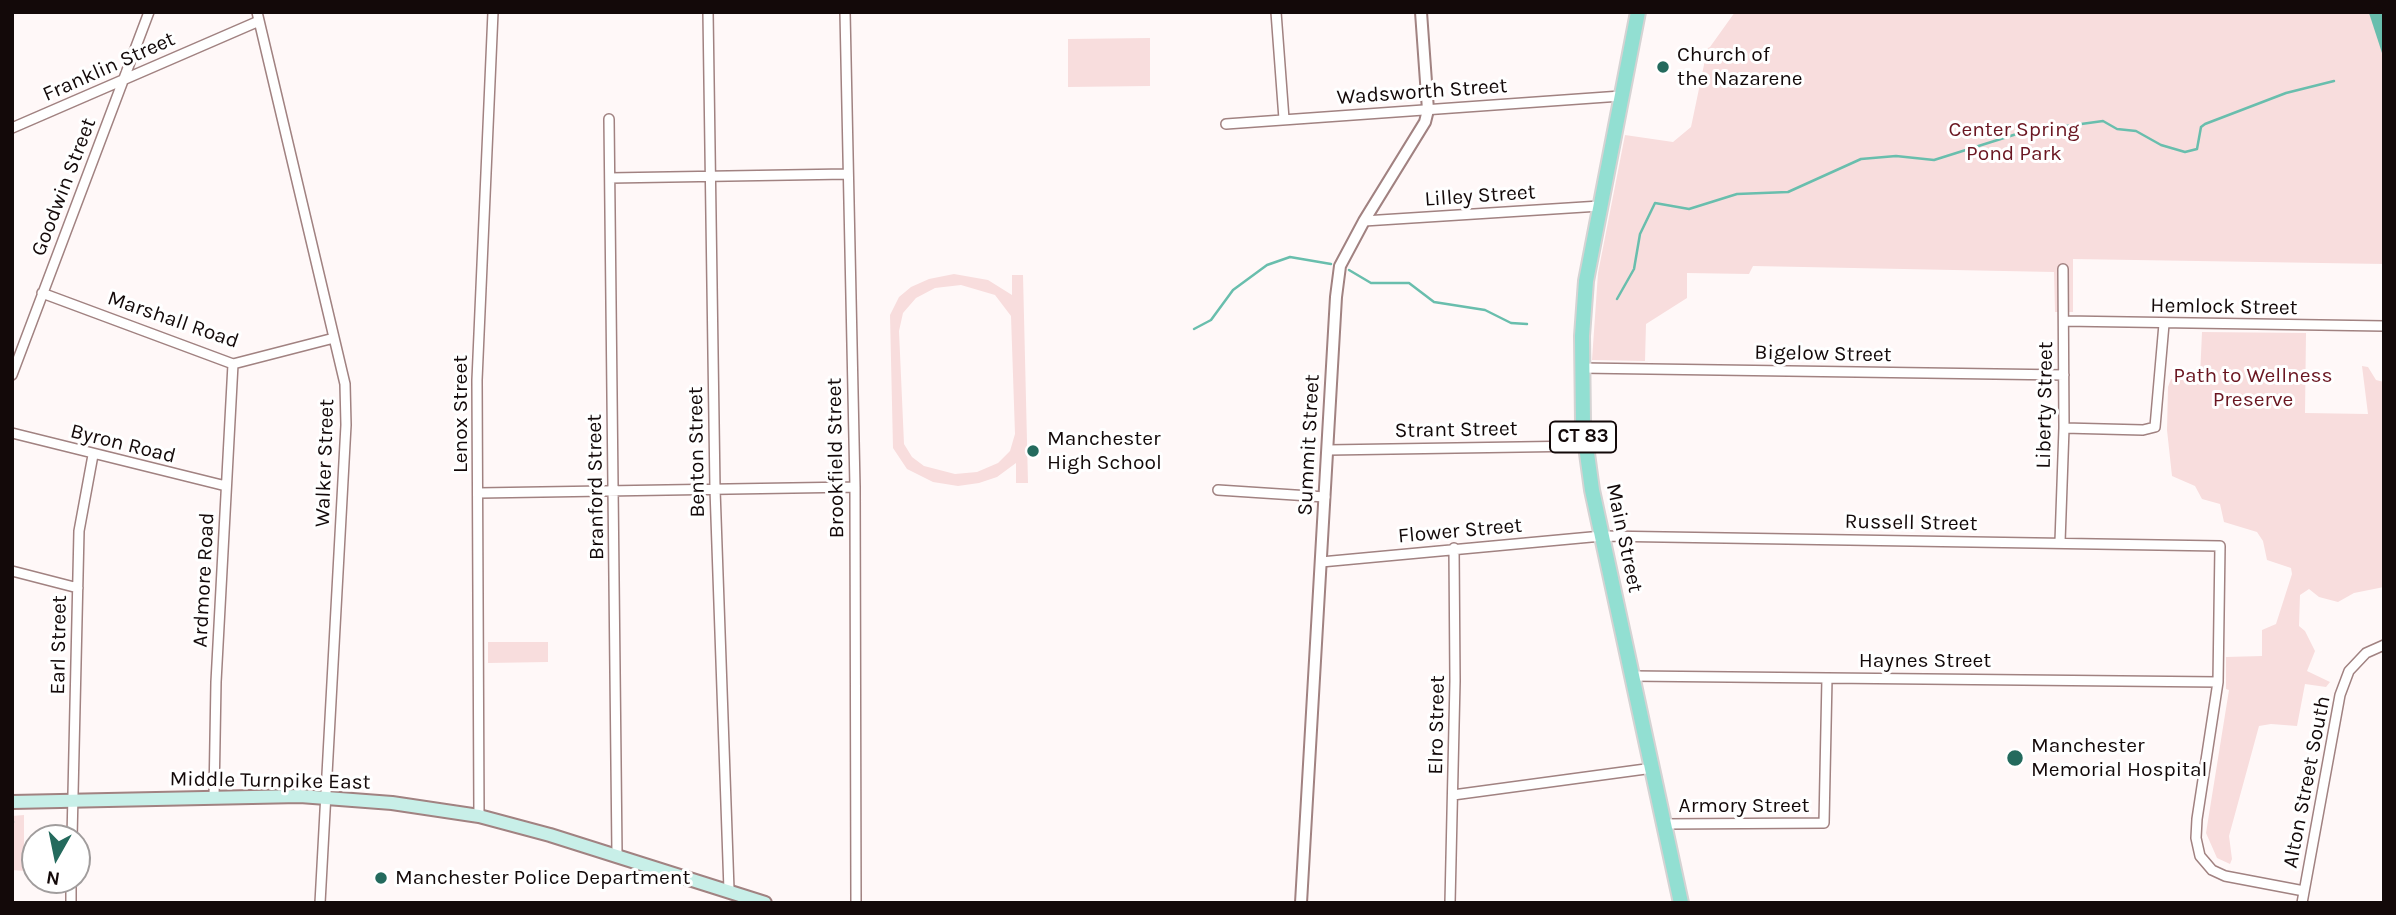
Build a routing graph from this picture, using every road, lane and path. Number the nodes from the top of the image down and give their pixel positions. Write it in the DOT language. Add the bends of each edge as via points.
graph roads {
  1 [pos="149,12"];
  2 [pos="493,12"];
  3 [pos="708,12"];
  4 [pos="845,12"];
  5 [pos="1276,12"];
  6 [pos="1421,12"];
  7 [pos="1638,12"];
  8 [pos="258,16"];
  9 [pos="123,79"];
  10 [pos="1621,96"];
  11 [pos="1428,110"];
  12 [pos="609,119"];
  13 [pos="1284,119"];
  14 [pos="1226,124"];
  15 [pos="12,128"];
  16 [pos="709,174"];
  17 [pos="847,174"];
  18 [pos="610,178"];
  19 [pos="1600,206"];
  20 [pos="1364,221"];
  21 [pos="2063,269"];
  22 [pos="42,293"];
  23 [pos="2064,321"];
  24 [pos="2164,324"];
  25 [pos="2384,326"];
  26 [pos="334,338"];
  27 [pos="233,364"];
  28 [pos="1581,368"];
  29 [pos="12,375"];
  30 [pos="2064,375"];
  31 [pos="2064,428"];
  32 [pos="12,433"];
  33 [pos="1584,446"];
  34 [pos="1328,450"];
  35 [pos="93,455"];
  36 [pos="226,486"];
  37 [pos="855,487"];
  38 [pos="614,489"];
  39 [pos="715,489"];
  40 [pos="1218,490"];
  41 [pos="479,493"];
  42 [pos="1325,497"];
  43 [pos="1602,536"];
  44 [pos="2060,542"];
  45 [pos="1454,548"];
  46 [pos="1321,562"];
  47 [pos="12,571"];
  48 [pos="78,588"];
  49 [pos="2384,645"];
  50 [pos="1632,676"];
  51 [pos="1827,678"];
  52 [pos="2218,682"];
  53 [pos="1653,768"];
  54 [pos="1453,795"];
  55 [pos="214,797"];
  56 [pos="326,798"];
  57 [pos="74,800"];
  58 [pos="12,803"];
  59 [pos="480,817"];
  60 [pos="73,824"];
  61 [pos="1665,824"];
  62 [pos="617,854"];
  63 [pos="729,890"];
  64 [pos="2304,891"];
  65 [pos="320,903"];
  66 [pos="765,903"];
  67 [pos="856,903"];
  68 [pos="1301,903"];
  69 [pos="1450,903"];
  70 [pos="1681,903"];
  71 [pos="2302,903"];
  1 -- 9 [label="street, Goodwin Street"];
  2 -- 41 [label="street, Lenox Street" via="478,380"];
  3 -- 16 [label="street, Benton Street"];
  4 -- 17 [label="street, Brookfield Street"];
  5 -- 13 [label="street"];
  6 -- 11 [label="street, Summit Street"];
  7 -- 10 [label="main road, Main Street / CT 83"];
  8 -- 9 [label="street, Franklin Street"];
  8 -- 26 [label="street, Walker Street"];
  9 -- 15 [label="street, Franklin Street"];
  9 -- 22 [label="street, Goodwin Street"];
  10 -- 11 [label="street, Wadsworth Street"];
  10 -- 19 [label="main road, Main Street / CT 83"];
  11 -- 13 [label="street, Wadsworth Street"];
  11 -- 20 [label="street, Summit Street"];
  12 -- 18 [label="street, Branford Street"];
  13 -- 14 [label="street, Wadsworth Street"];
  16 -- 17 [label="street"];
  16 -- 18 [label="street"];
  16 -- 39 [label="street, Benton Street"];
  17 -- 37 [label="street, Brookfield Street"];
  18 -- 38 [label="street, Branford Street"];
  19 -- 20 [label="street, Lilley Street"];
  19 -- 28 [label="main road, Main Street / CT 83" via="1584,302"];
  20 -- 34 [label="street, Summit Street" via="1340,270"];
  21 -- 23 [label="street, Liberty Street"];
  22 -- 27 [label="street, Marshall Road"];
  22 -- 29 [label="street, Goodwin Street"];
  23 -- 24 [label="street, Hemlock Street"];
  23 -- 30 [label="street, Liberty Street"];
  24 -- 25 [label="street, Hemlock Street"];
  24 -- 31 [label="street" via="2155,427"];
  26 -- 27 [label="street, Marshall Road"];
  26 -- 56 [label="street, Walker Street" via="345,384 346,425"];
  27 -- 36 [label="street, Ardmore Road"];
  28 -- 30 [label="street, Bigelow Street"];
  28 -- 33 [label="main road, Main Street / CT 83"];
  30 -- 31 [label="street, Liberty Street"];
  31 -- 44 [label="street, Liberty Street"];
  32 -- 35 [label="street, Byron Road"];
  33 -- 34 [label="street, Strant Street"];
  33 -- 43 [label="main road, Main Street / CT 83"];
  34 -- 42 [label="street, Summit Street"];
  35 -- 36 [label="street, Byron Road"];
  35 -- 48 [label="street, Earl Street" via="80,512"];
  36 -- 55 [label="street, Ardmore Road"];
  37 -- 39 [label="street"];
  37 -- 67 [label="street, Brookfield Street"];
  38 -- 39 [label="street"];
  38 -- 41 [label="street"];
  38 -- 62 [label="street, Branford Street"];
  39 -- 63 [label="street, Benton Street"];
  40 -- 42 [label="street"];
  41 -- 59 [label="street, Lenox Street"];
  42 -- 46 [label="street, Summit Street"];
  43 -- 44 [label="street, Russell Street"];
  43 -- 45 [label="street, Flower Street"];
  43 -- 50 [label="main road, Main Street / CT 83"];
  44 -- 52 [label="street, Russell Street" via="2220,547"];
  45 -- 46 [label="street, Flower Street"];
  45 -- 54 [label="street, Elro Street"];
  46 -- 68 [label="street, Summit Street"];
  47 -- 48 [label="street"];
  48 -- 57 [label="street, Earl Street"];
  49 -- 64 [label="street, Alton Street South" via="2366,653 2349,671 2340,695"];
  50 -- 51 [label="street, Haynes Street"];
  50 -- 53 [label="main road, Main Street / CT 83"];
  51 -- 52 [label="street, Haynes Street"];
  51 -- 61 [label="street, Armory Street" via="1824,823"];
  52 -- 64 [label="street" via="2197,819 2200,856 2225,876"];
  53 -- 54 [label="street"];
  53 -- 61 [label="main road, Main Street / CT 83"];
  54 -- 69 [label="street, Elro Street"];
  55 -- 56 [label="main road, Middle Turnpike East"];
  55 -- 57 [label="main road, Middle Turnpike East"];
  56 -- 59 [label="main road, Middle Turnpike East"];
  56 -- 65 [label="street, Walker Street"];
  57 -- 58 [label="main road, Middle Turnpike East"];
  57 -- 60 [label="street, Earl Street"];
  59 -- 62 [label="main road, Middle Turnpike East"];
  61 -- 70 [label="main road, Main Street / CT 83"];
  62 -- 63 [label="main road, Middle Turnpike East"];
  63 -- 66 [label="main road, Middle Turnpike East"];
  64 -- 71 [label="street, Alton Street South"];
}
